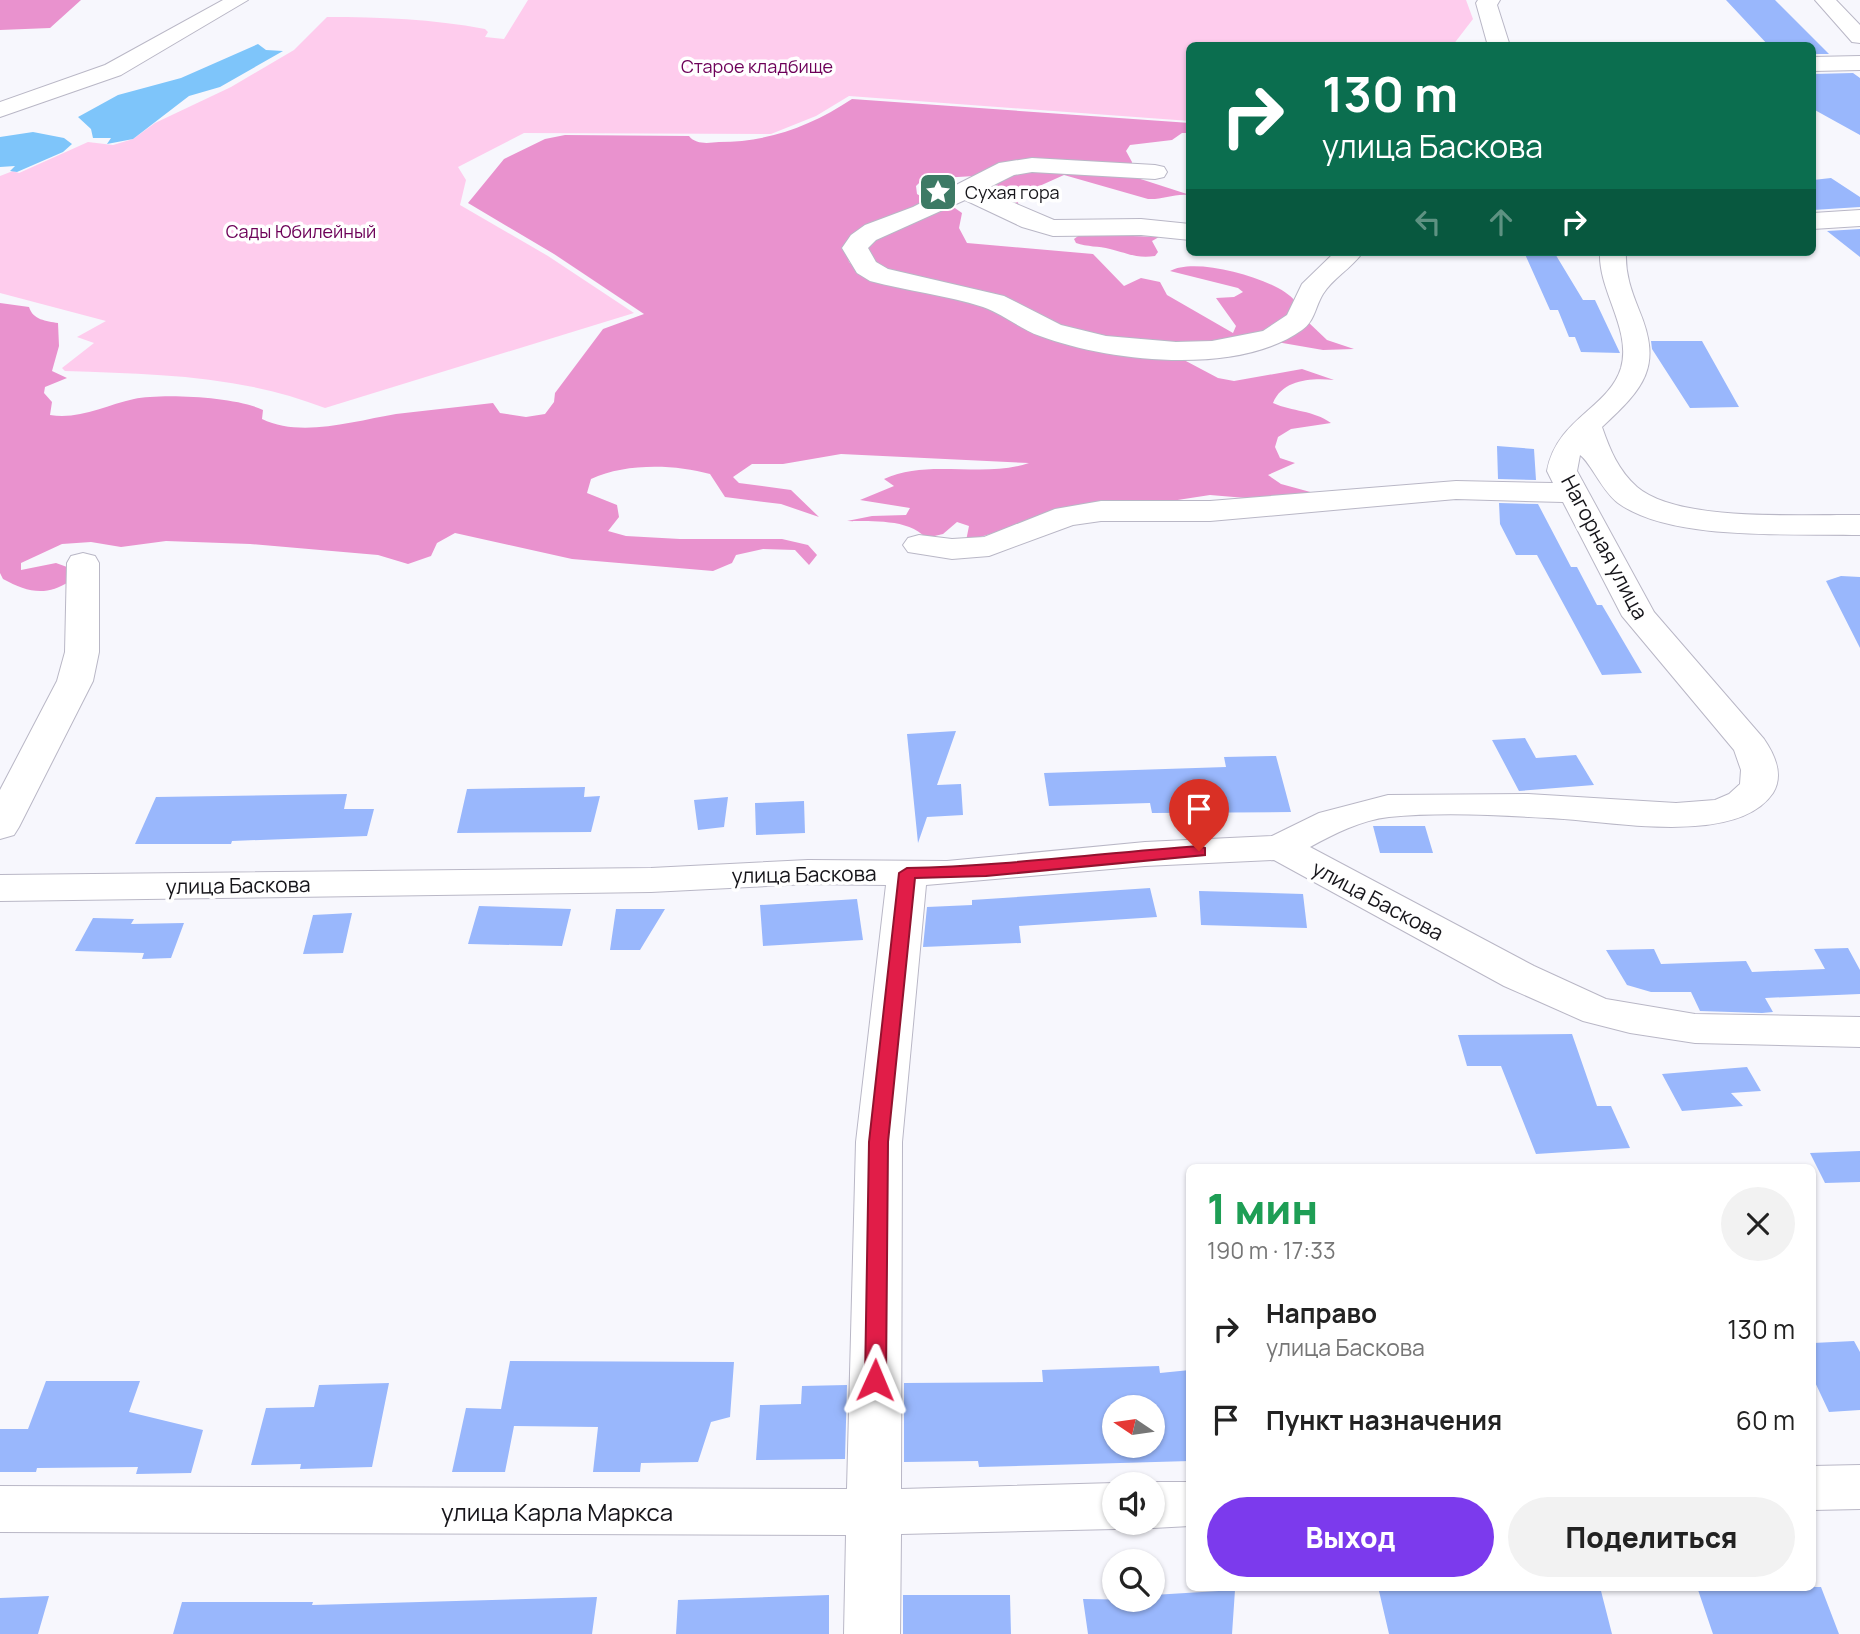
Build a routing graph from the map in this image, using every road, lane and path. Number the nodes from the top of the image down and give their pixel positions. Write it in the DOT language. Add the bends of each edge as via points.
graph roads {
  1 [pos="238,0"];
  2 [pos="1490,0"];
  3 [pos="1825,0"];
  4 [pos="1860,37"];
  5 [pos="1498,42"];
  6 [pos="1860,63"];
  7 [pos="1816,64"];
  8 [pos="0,110"];
  9 [pos="1155,172"];
  10 [pos="965,190"];
  11 [pos="1860,218"];
  12 [pos="1816,221"];
  13 [pos="1186,232"];
  14 [pos="1346,256"];
  15 [pos="1613,256"];
  16 [pos="1587,427"];
  17 [pos="1612,483"];
  18 [pos="1578,503"];
  19 [pos="1860,524"];
  20 [pos="919,545"];
  21 [pos="83,563"];
  22 [pos="0,827"];
  23 [pos="1281,848"];
  24 [pos="907,873"];
  25 [pos="0,888"];
  26 [pos="1860,1032"];
  27 [pos="1860,1486"];
  28 [pos="1816,1488"];
  29 [pos="1165,1504"];
  30 [pos="1186,1504"];
  31 [pos="1102,1506"];
  32 [pos="0,1509"];
  33 [pos="874,1512"];
  34 [pos="872,1634"];
  1 -- 8 [label="street" via="113,70"];
  2 -- 5 [label="street" via="1486,2"];
  3 -- 4 [label="street"];
  6 -- 7 [label="street"];
  9 -- 10 [label="street" via="1032,165 1008,168"];
  10 -- 13 [label="street" via="1053,228"];
  10 -- 14 [label="street" via="870,232 855,248 858,257 879,275 993,302 1048,330 1098,344 1176,350 1267,338 1295,323 1311,291"];
  11 -- 12 [label="street"];
  15 -- 16 [label="street, Нагорная улица" via="1616,285 1638,352 1636,366 1626,388"];
  16 -- 17 [label="street" via="1592,447"];
  16 -- 18 [label="street, Нагорная улица" via="1569,442 1562,461 1562,471"];
  17 -- 18 [label="street"];
  17 -- 19 [label="street" via="1642,505 1682,519"];
  18 -- 20 [label="street" via="1456,490 1210,511 1101,511 1066,516 989,546 952,549"];
  18 -- 23 [label="street, Нагорная улица" via="1639,615 1751,747 1761,772 1758,788 1743,802 1694,816 1545,806 1388,806 1335,821"];
  21 -- 22 [label="street" via="82,652 75,681"];
  23 -- 24 [label="street, улица Баскова"];
  23 -- 26 [label="street, улица Баскова" via="1519,976 1597,1011 1708,1030"];
  24 -- 25 [label="street, улица Баскова"];
  24 -- 33 [label="street" via="879,1142"];
  27 -- 28 [label="street"];
  29 -- 30 [label="street"];
  31 -- 33 [label="street, улица Карла Маркса"];
  32 -- 33 [label="street, улица Карла Маркса"];
  33 -- 34 [label="street"];
}
